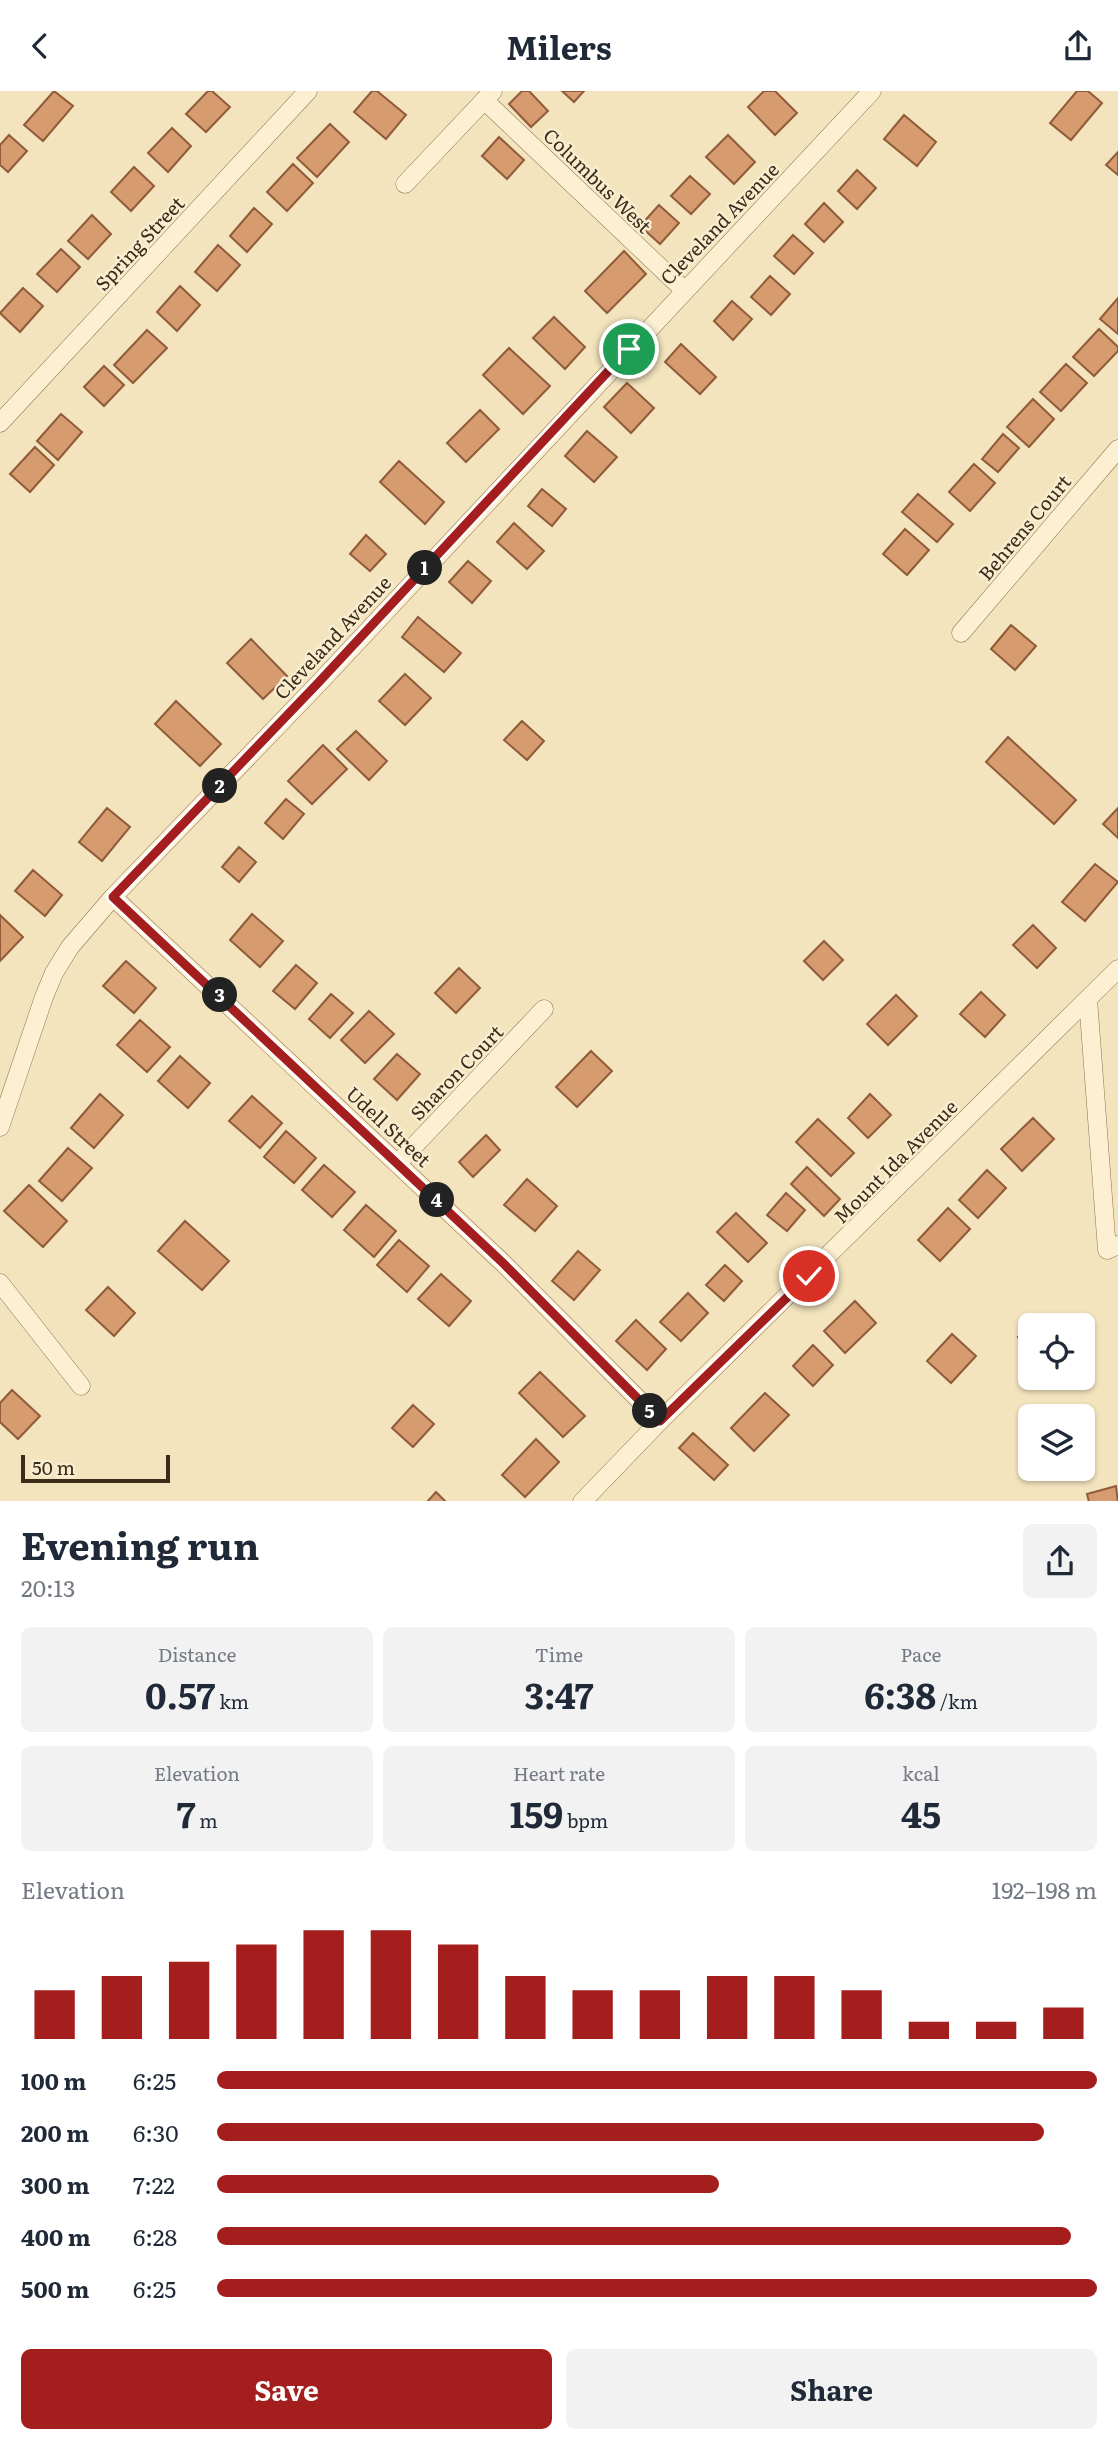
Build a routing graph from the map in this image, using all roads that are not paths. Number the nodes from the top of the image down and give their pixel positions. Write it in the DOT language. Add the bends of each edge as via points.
graph roads {
  1 [pos="308,91"];
  2 [pos="872,91"];
  3 [pos="488,96"];
  4 [pos="405,184"];
  5 [pos="684,290"];
  6 [pos="0,423"];
  7 [pos="1118,449"];
  8 [pos="961,633"];
  9 [pos="113,897"];
  10 [pos="1118,969"];
  11 [pos="1088,999"];
  12 [pos="544,1009"];
  13 [pos="0,1127"];
  14 [pos="398,1163"];
  15 [pos="1118,1245"];
  16 [pos="0,1283"];
  17 [pos="80,1386"];
  18 [pos="660,1421"];
  19 [pos="582,1501"];
  1 -- 6 [label="street, Spring Street"];
  2 -- 5 [label="street, Cleveland Avenue"];
  3 -- 4 [label="street"];
  3 -- 5 [label="street, Columbus West"];
  5 -- 9 [label="street, Cleveland Avenue"];
  7 -- 8 [label="street, Behrens Court"];
  9 -- 13 [label="street, Cleveland Avenue" via="54,973"];
  9 -- 14 [label="street, Udell Street"];
  10 -- 11 [label="street, Mount Ida Avenue"];
  11 -- 15 [label="street" via="1107,1250"];
  11 -- 18 [label="street, Mount Ida Avenue"];
  12 -- 14 [label="street, Sharon Court"];
  14 -- 18 [label="street, Udell Street"];
  16 -- 17 [label="street"];
  18 -- 19 [label="street, Mount Ida Avenue"];
}
